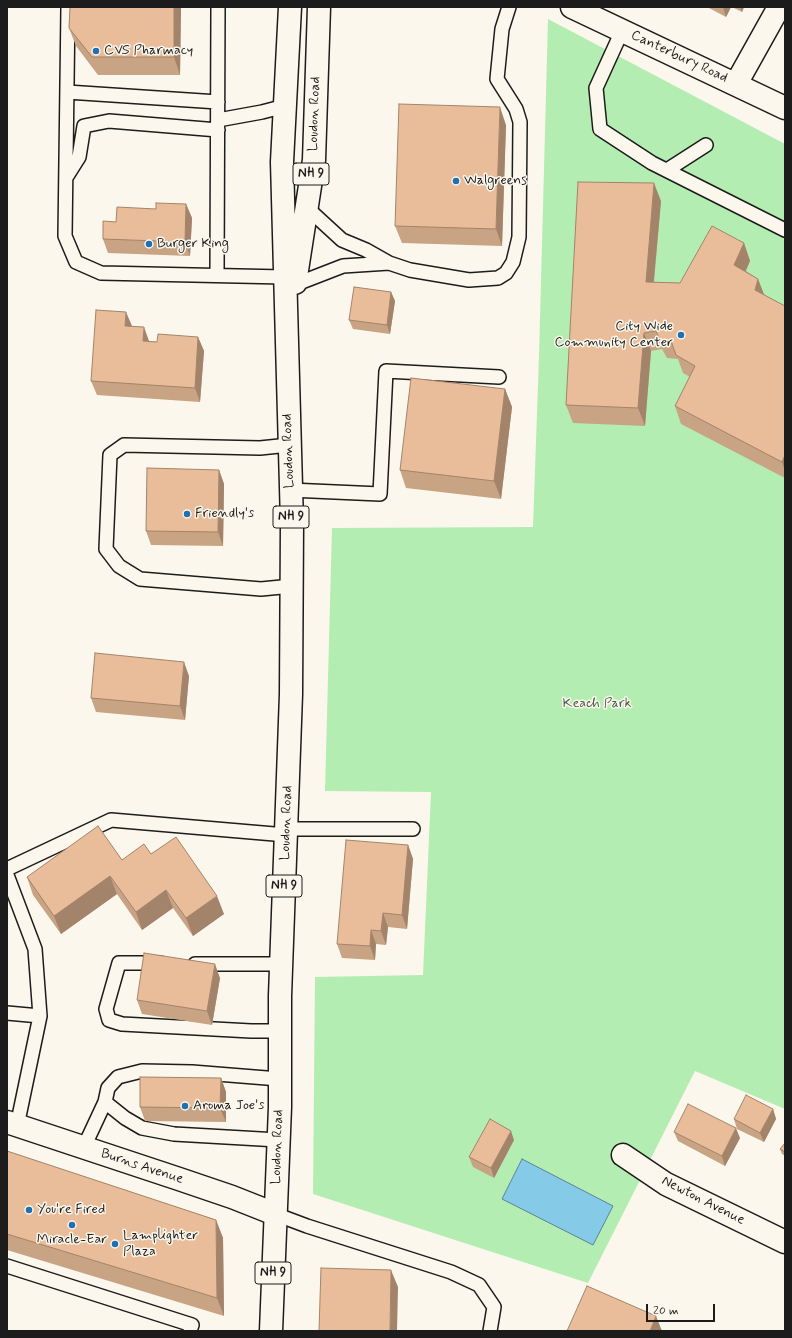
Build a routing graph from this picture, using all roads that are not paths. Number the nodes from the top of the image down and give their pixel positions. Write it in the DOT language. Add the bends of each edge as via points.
graph roads {
  1 [pos="68,7"];
  2 [pos="218,7"];
  3 [pos="290,7"];
  4 [pos="319,7"];
  5 [pos="509,7"];
  6 [pos="572,7"];
  7 [pos="779,7"];
  8 [pos="622,32"];
  9 [pos="736,84"];
  10 [pos="67,92"];
  11 [pos="218,102"];
  12 [pos="285,106"];
  13 [pos="785,108"];
  14 [pos="218,125"];
  15 [pos="706,145"];
  16 [pos="667,170"];
  17 [pos="66,177"];
  18 [pos="306,207"];
  19 [pos="785,230"];
  20 [pos="389,263"];
  21 [pos="217,276"];
  22 [pos="289,281"];
  23 [pos="499,376"];
  24 [pos="289,445"];
  25 [pos="290,490"];
  26 [pos="292,586"];
  27 [pos="413,829"];
  28 [pos="286,832"];
  29 [pos="7,869"];
  30 [pos="7,875"];
  31 [pos="282,964"];
  32 [pos="7,1013"];
  33 [pos="40,1016"];
  34 [pos="280,1031"];
  35 [pos="279,1079"];
  36 [pos="105,1102"];
  37 [pos="12,1124"];
  38 [pos="278,1140"];
  39 [pos="84,1148"];
  40 [pos="623,1155"];
  41 [pos="275,1214"];
  42 [pos="785,1242"];
  43 [pos="7,1266"];
  44 [pos="190,1331"];
  45 [pos="271,1331"];
  46 [pos="490,1331"];
  1 -- 10 [label="lane"];
  2 -- 11 [label="lane"];
  3 -- 12 [label="main road, Loudon Road"];
  4 -- 18 [label="main road, Loudon Road / NH 9" via="314,160"];
  5 -- 20 [label="lane" via="502,29 497,79 516,108 520,122 519,237 513,262 506,273 498,278 469,280 410,270"];
  6 -- 8 [label="main road, Canterbury Road"];
  7 -- 9 [label="main road"];
  8 -- 9 [label="main road, Canterbury Road"];
  8 -- 16 [label="lane" via="596,88 600,129"];
  9 -- 13 [label="main road, Canterbury Road"];
  10 -- 11 [label="lane"];
  10 -- 17 [label="lane"];
  11 -- 14 [label="lane"];
  12 -- 14 [label="lane"];
  12 -- 22 [label="main road, Loudon Road" via="282,162"];
  14 -- 17 [label="lane" via="109,121 84,126 78,157"];
  14 -- 21 [label="lane"];
  15 -- 16 [label="lane"];
  16 -- 19 [label="lane"];
  17 -- 21 [label="lane" via="65,236 76,262 101,273"];
  18 -- 20 [label="lane" via="342,240"];
  18 -- 22 [label="main road, Loudon Road / NH 9"];
  20 -- 22 [label="lane" via="343,266"];
  21 -- 22 [label="lane"];
  22 -- 24 [label="main road, Loudon Road / NH 9" via="286,340"];
  23 -- 25 [label="lane" via="386,371 380,494"];
  24 -- 25 [label="main road, Loudon Road / NH 9"];
  24 -- 26 [label="lane" via="260,448 124,445 110,455 106,549 119,566 140,579 261,590"];
  25 -- 26 [label="main road, Loudon Road / NH 9"];
  26 -- 28 [label="main road, Loudon Road / NH 9"];
  27 -- 28 [label="lane"];
  28 -- 29 [label="lane" via="111,820"];
  28 -- 31 [label="main road, Loudon Road / NH 9"];
  30 -- 33 [label="lane" via="35,949"];
  31 -- 34 [label="main road, Loudon Road / NH 9"];
  31 -- 34 [label="lane" via="119,963 106,1009 109,1020 122,1024"];
  32 -- 33 [label="lane"];
  33 -- 37 [label="lane"];
  34 -- 35 [label="main road, Loudon Road / NH 9"];
  35 -- 36 [label="lane" via="142,1071 118,1077 108,1088"];
  35 -- 38 [label="main road, Loudon Road / NH 9"];
  36 -- 38 [label="lane" via="142,1128 174,1134"];
  36 -- 39 [label="lane"];
  37 -- 39 [label="main road, Burns Avenue"];
  38 -- 41 [label="main road, Loudon Road / NH 9"];
  39 -- 41 [label="main road, Burns Avenue"];
  40 -- 42 [label="main road, Newton Avenue" via="666,1184"];
  41 -- 45 [label="main road, Loudon Road / NH 9"];
  41 -- 46 [label="lane" via="451,1272 479,1285 494,1307"];
  43 -- 44 [label="lane" via="192,1326"];
}
